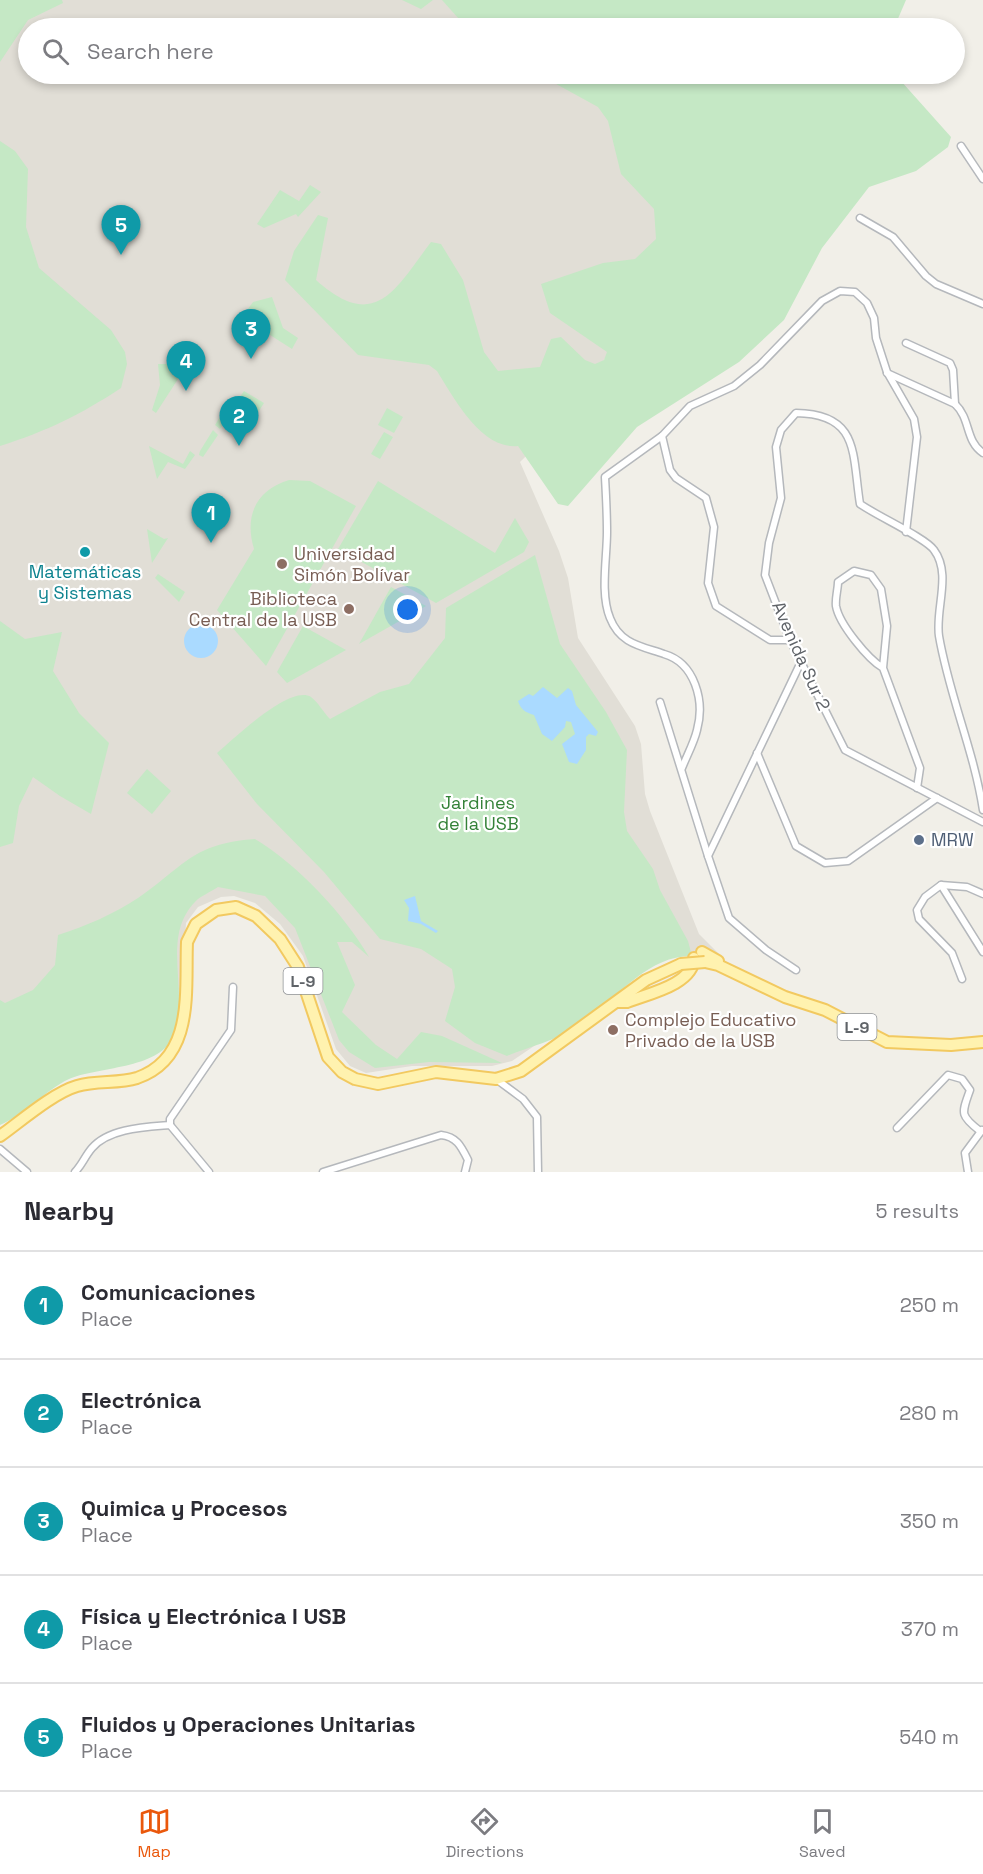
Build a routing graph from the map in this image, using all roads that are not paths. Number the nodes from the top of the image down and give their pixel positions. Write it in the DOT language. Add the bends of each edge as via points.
graph roads {
  1 [pos="961,146"];
  2 [pos="983,179"];
  3 [pos="860,218"];
  4 [pos="983,304"];
  5 [pos="906,344"];
  6 [pos="887,372"];
  7 [pos="955,404"];
  8 [pos="662,436"];
  9 [pos="983,453"];
  10 [pos="906,532"];
  11 [pos="790,640"];
  12 [pos="801,662"];
  13 [pos="883,669"];
  14 [pos="660,702"];
  15 [pos="757,753"];
  16 [pos="682,768"];
  17 [pos="917,788"];
  18 [pos="937,798"];
  19 [pos="983,810"];
  20 [pos="983,822"];
  21 [pos="708,856"];
  22 [pos="941,885"];
  23 [pos="983,894"];
  24 [pos="983,952"];
  25 [pos="796,970"];
  26 [pos="738,975"];
  27 [pos="962,979"];
  28 [pos="233,987"];
  29 [pos="618,1002"];
  30 [pos="983,1042"];
  31 [pos="496,1079"];
  32 [pos="170,1125"];
  33 [pos="897,1128"];
  34 [pos="982,1130"];
  35 [pos="0,1136"];
  36 [pos="0,1149"];
  37 [pos="27,1172"];
  38 [pos="75,1172"];
  39 [pos="209,1172"];
  40 [pos="323,1172"];
  41 [pos="465,1172"];
  42 [pos="538,1172"];
  43 [pos="968,1172"];
  1 -- 2 [label="street"];
  3 -- 4 [label="street" via="893,237 926,276"];
  5 -- 7 [label="street" via="950,363"];
  6 -- 7 [label="street"];
  6 -- 8 [label="street" via="867,303 855,292 840,291 822,301 760,365 734,386 690,406"];
  6 -- 10 [label="street" via="914,419 917,437"];
  7 -- 9 [label="street" via="964,412 970,439"];
  8 -- 11 [label="street" via="670,470 706,498 714,527 708,583 716,606 771,640"];
  8 -- 16 [label="street" via="605,477 606,589 609,616 626,641 667,654 694,679 700,715"];
  10 -- 11 [label="street, Avenida Sur 2" via="860,504 850,439 841,425 819,413 796,413 781,430 776,447 781,498 765,575"];
  10 -- 19 [label="street" via="933,548 940,560 939,633"];
  11 -- 12 [label="street, Avenida Sur 2"];
  12 -- 15 [label="street"];
  12 -- 17 [label="street, Avenida Sur 2" via="845,750"];
  13 -- 13 [label="street" via="887,626 881,589 871,575 854,570 838,582 836,607 871,661"];
  13 -- 17 [label="street" via="920,768"];
  14 -- 16 [label="street"];
  15 -- 18 [label="street" via="796,846 825,862 848,861"];
  15 -- 21 [label="street"];
  16 -- 21 [label="street"];
  17 -- 18 [label="street, Avenida Sur 2"];
  18 -- 20 [label="street, Avenida Sur 2"];
  21 -- 25 [label="street" via="729,918"];
  22 -- 23 [label="street" via="967,887"];
  22 -- 24 [label="street"];
  22 -- 27 [label="street" via="921,903 917,910 919,919 952,953"];
  26 -- 29 [label="main road, L-9, bridge" via="705,962 681,964 646,980"];
  26 -- 29 [label="main road" via="698,955 689,972 678,981"];
  26 -- 30 [label="main road, L-9" via="785,998 825,1010 887,1042"];
  28 -- 32 [label="street" via="231,1030 170,1119"];
  29 -- 31 [label="main road, L-9" via="521,1071"];
  31 -- 35 [label="main road, L-9" via="436,1072 378,1084 342,1072 324,1050 305,987 289,951 256,916 243,909 223,908 203,917 190,933 182,1030 164,1063 135,1078 68,1090"];
  31 -- 42 [label="street" via="523,1100 537,1118"];
  32 -- 38 [label="street" via="108,1137 92,1147"];
  32 -- 39 [label="street"];
  33 -- 34 [label="street" via="948,1075 962,1079 970,1090 963,1111 965,1120"];
  34 -- 43 [label="street" via="965,1153"];
  36 -- 37 [label="street"];
  40 -- 41 [label="street" via="441,1136 453,1137 460,1145 468,1160"];
}
